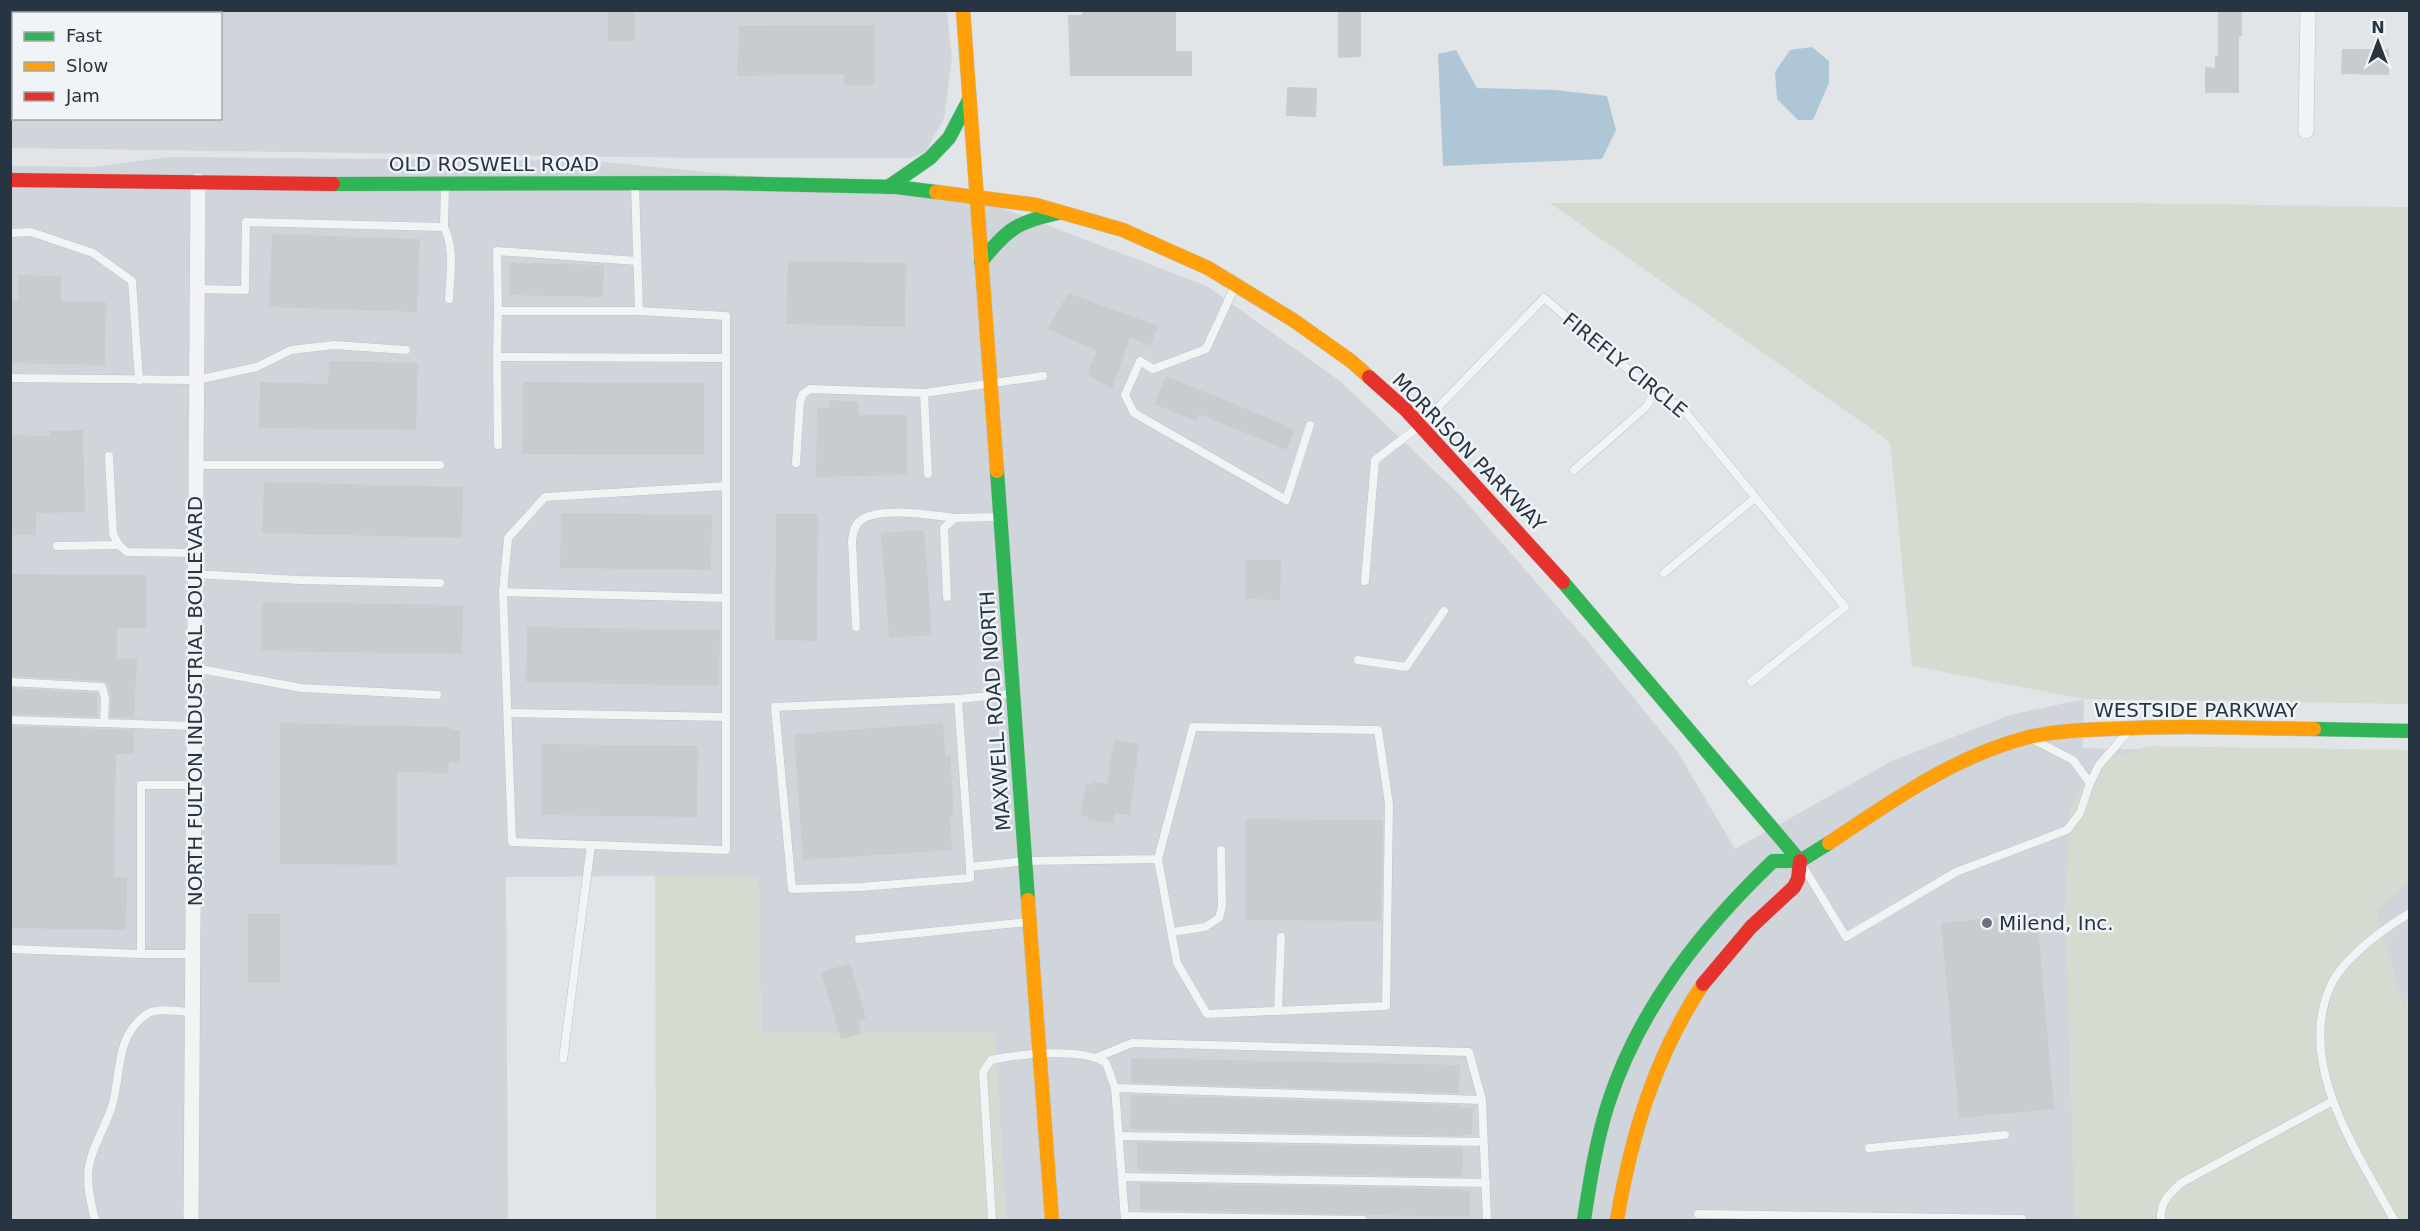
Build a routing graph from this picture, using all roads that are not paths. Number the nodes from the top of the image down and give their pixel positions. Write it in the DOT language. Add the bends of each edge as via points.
graph roads {
  1 [pos="963,10"];
  2 [pos="2308,10"];
  3 [pos="969,99"];
  4 [pos="2306,131"];
  5 [pos="10,180"];
  6 [pos="198,181"];
  7 [pos="635,184"];
  8 [pos="445,185"];
  9 [pos="888,187"];
  10 [pos="976,198"];
  11 [pos="1062,212"];
  12 [pos="444,227"];
  13 [pos="10,233"];
  14 [pos="637,261"];
  15 [pos="981,262"];
  16 [pos="1235,285"];
  17 [pos="197,289"];
  18 [pos="449,299"];
  19 [pos="498,311"];
  20 [pos="639,311"];
  21 [pos="406,350"];
  22 [pos="497,357"];
  23 [pos="726,358"];
  24 [pos="1043,376"];
  25 [pos="10,378"];
  26 [pos="139,380"];
  27 [pos="197,380"];
  28 [pos="990,383"];
  29 [pos="1655,392"];
  30 [pos="924,393"];
  31 [pos="1310,425"];
  32 [pos="1421,425"];
  33 [pos="498,445"];
  34 [pos="109,456"];
  35 [pos="796,463"];
  36 [pos="196,465"];
  37 [pos="440,465"];
  38 [pos="1574,470"];
  39 [pos="928,474"];
  40 [pos="726,486"];
  41 [pos="1755,498"];
  42 [pos="1000,517"];
  43 [pos="955,518"];
  44 [pos="57,546"];
  45 [pos="119,546"];
  46 [pos="195,554"];
  47 [pos="1664,573"];
  48 [pos="195,574"];
  49 [pos="1365,580"];
  50 [pos="440,583"];
  51 [pos="503,592"];
  52 [pos="947,597"];
  53 [pos="726,598"];
  54 [pos="1444,611"];
  55 [pos="856,627"];
  56 [pos="1358,660"];
  57 [pos="195,668"];
  58 [pos="10,682"];
  59 [pos="1751,682"];
  60 [pos="437,694"];
  61 [pos="1013,694"];
  62 [pos="958,699"];
  63 [pos="508,713"];
  64 [pos="726,717"];
  65 [pos="10,720"];
  66 [pos="104,723"];
  67 [pos="194,726"];
  68 [pos="2133,727"];
  69 [pos="2409,731"];
  70 [pos="2029,737"];
  71 [pos="2090,783"];
  72 [pos="194,785"];
  73 [pos="591,845"];
  74 [pos="1221,850"];
  75 [pos="1158,859"];
  76 [pos="1026,861"];
  77 [pos="1800,861"];
  78 [pos="970,867"];
  79 [pos="2409,913"];
  80 [pos="1030,922"];
  81 [pos="1172,932"];
  82 [pos="1281,937"];
  83 [pos="860,939"];
  84 [pos="10,949"];
  85 [pos="141,954"];
  86 [pos="193,954"];
  87 [pos="1278,1011"];
  88 [pos="192,1012"];
  89 [pos="1041,1054"];
  90 [pos="1098,1058"];
  91 [pos="563,1059"];
  92 [pos="1115,1088"];
  93 [pos="1482,1100"];
  94 [pos="2331,1102"];
  95 [pos="2005,1135"];
  96 [pos="1120,1136"];
  97 [pos="1483,1142"];
  98 [pos="1869,1148"];
  99 [pos="1122,1177"];
  100 [pos="1486,1183"];
  101 [pos="1698,1214"];
  102 [pos="1125,1218"];
  103 [pos="2022,1219"];
  104 [pos="94,1221"];
  105 [pos="191,1221"];
  106 [pos="992,1221"];
  107 [pos="1052,1221"];
  108 [pos="1363,1221"];
  109 [pos="1488,1221"];
  110 [pos="1584,1221"];
  111 [pos="1617,1221"];
  112 [pos="2161,1221"];
  113 [pos="2394,1221"];
  1 -- 3 [label="street, MAXWELL ROAD NORTH"];
  2 -- 4 [label="street"];
  3 -- 9 [label="street" via="950,138 930,158"];
  3 -- 10 [label="street, MAXWELL ROAD NORTH"];
  5 -- 6 [label="street, OLD ROSWELL ROAD"];
  6 -- 8 [label="street, OLD ROSWELL ROAD"];
  6 -- 17 [label="street, NORTH FULTON INDUSTRIAL BOULEVARD"];
  7 -- 8 [label="street, OLD ROSWELL ROAD"];
  7 -- 9 [label="street, OLD ROSWELL ROAD"];
  7 -- 14 [label="lane"];
  8 -- 12 [label="lane"];
  9 -- 10 [label="street, OLD ROSWELL ROAD"];
  10 -- 11 [label="street, MORRISON PARKWAY"];
  10 -- 15 [label="street, MAXWELL ROAD NORTH"];
  11 -- 15 [label="street" via="1024,220 1003,234"];
  11 -- 16 [label="street, MORRISON PARKWAY" via="1123,231 1208,268"];
  12 -- 17 [label="lane" via="246,222 245,290"];
  12 -- 18 [label="lane" via="451,251"];
  13 -- 26 [label="lane" via="32,232 93,253 132,281"];
  14 -- 19 [label="lane" via="497,251"];
  14 -- 20 [label="lane"];
  15 -- 28 [label="street, MAXWELL ROAD NORTH"];
  16 -- 31 [label="lane" via="1206,349 1153,369 1140,361 1125,395 1134,413 1286,500"];
  16 -- 32 [label="street, MORRISON PARKWAY" via="1350,361"];
  17 -- 27 [label="street, NORTH FULTON INDUSTRIAL BOULEVARD"];
  19 -- 20 [label="lane"];
  19 -- 22 [label="lane"];
  20 -- 23 [label="lane" via="726,316"];
  21 -- 27 [label="lane" via="334,345 291,350 257,367"];
  22 -- 23 [label="lane"];
  22 -- 33 [label="lane"];
  23 -- 40 [label="lane"];
  24 -- 28 [label="lane"];
  25 -- 26 [label="lane"];
  26 -- 27 [label="lane"];
  27 -- 36 [label="street, NORTH FULTON INDUSTRIAL BOULEVARD"];
  28 -- 30 [label="lane"];
  28 -- 42 [label="street, MAXWELL ROAD NORTH"];
  29 -- 32 [label="lane, FIREFLY CIRCLE" via="1544,298"];
  29 -- 38 [label="lane" via="1646,407"];
  29 -- 41 [label="lane, FIREFLY CIRCLE" via="1683,409"];
  30 -- 35 [label="lane" via="810,389 800,402"];
  30 -- 39 [label="lane"];
  32 -- 49 [label="lane, FIREFLY CIRCLE" via="1375,460"];
  32 -- 77 [label="street, MORRISON PARKWAY" via="1538,551"];
  34 -- 45 [label="lane" via="113,534"];
  36 -- 37 [label="lane"];
  36 -- 46 [label="street, NORTH FULTON INDUSTRIAL BOULEVARD"];
  40 -- 51 [label="lane" via="545,497 508,538"];
  40 -- 53 [label="lane"];
  41 -- 47 [label="lane"];
  41 -- 59 [label="lane, FIREFLY CIRCLE" via="1845,607"];
  42 -- 43 [label="lane"];
  42 -- 61 [label="street, MAXWELL ROAD NORTH"];
  43 -- 52 [label="lane" via="944,528"];
  43 -- 55 [label="lane" via="884,514 860,521 852,541"];
  44 -- 45 [label="lane"];
  45 -- 46 [label="lane" via="127,552"];
  46 -- 48 [label="street, NORTH FULTON INDUSTRIAL BOULEVARD"];
  48 -- 50 [label="lane"];
  48 -- 57 [label="street, NORTH FULTON INDUSTRIAL BOULEVARD"];
  51 -- 53 [label="lane"];
  51 -- 63 [label="lane"];
  53 -- 64 [label="lane"];
  54 -- 56 [label="lane" via="1406,668"];
  57 -- 60 [label="lane" via="301,688"];
  57 -- 67 [label="street, NORTH FULTON INDUSTRIAL BOULEVARD"];
  58 -- 66 [label="lane" via="102,687"];
  61 -- 62 [label="lane"];
  61 -- 76 [label="street, MAXWELL ROAD NORTH"];
  62 -- 78 [label="lane"];
  62 -- 78 [label="lane" via="775,706 792,889 970,878"];
  63 -- 64 [label="lane"];
  63 -- 73 [label="lane" via="512,842"];
  64 -- 73 [label="lane" via="726,850"];
  65 -- 66 [label="lane"];
  66 -- 67 [label="lane"];
  67 -- 72 [label="street, NORTH FULTON INDUSTRIAL BOULEVARD"];
  68 -- 69 [label="street, WESTSIDE PARKWAY"];
  68 -- 70 [label="street, WESTSIDE PARKWAY"];
  68 -- 71 [label="lane" via="2099,765"];
  70 -- 71 [label="lane" via="2073,760"];
  70 -- 77 [label="street, WESTSIDE PARKWAY" via="1931,776"];
  71 -- 77 [label="lane" via="2080,813 2067,830 1956,872 1846,937"];
  72 -- 85 [label="lane" via="141,785"];
  72 -- 86 [label="street, NORTH FULTON INDUSTRIAL BOULEVARD"];
  73 -- 91 [label="lane"];
  74 -- 81 [label="lane" via="1219,918 1206,927"];
  75 -- 76 [label="lane"];
  75 -- 81 [label="lane"];
  75 -- 87 [label="lane" via="1193,727 1378,730 1389,804 1386,1006"];
  76 -- 78 [label="lane"];
  76 -- 80 [label="street, MAXWELL ROAD NORTH"];
  77 -- 110 [label="street, WESTSIDE PARKWAY" via="1773,861 1745,887 1683,958 1654,1003 1614,1088"];
  77 -- 111 [label="street" via="1796,884 1736,944 1682,1019 1644,1099"];
  79 -- 94 [label="lane" via="2368,943 2331,986 2321,1019 2322,1062"];
  80 -- 83 [label="lane"];
  80 -- 89 [label="street, MAXWELL ROAD NORTH"];
  81 -- 87 [label="lane" via="1177,963 1207,1014"];
  82 -- 87 [label="lane"];
  84 -- 85 [label="lane"];
  85 -- 86 [label="lane"];
  86 -- 88 [label="street, NORTH FULTON INDUSTRIAL BOULEVARD"];
  88 -- 104 [label="lane" via="149,1013 132,1029 119,1055 112,1108 89,1166"];
  88 -- 105 [label="street, NORTH FULTON INDUSTRIAL BOULEVARD"];
  89 -- 90 [label="lane"];
  89 -- 106 [label="lane" via="991,1060 983,1072"];
  89 -- 107 [label="street, MAXWELL ROAD NORTH"];
  90 -- 92 [label="lane" via="1106,1063"];
  90 -- 93 [label="lane" via="1132,1043 1469,1052"];
  92 -- 93 [label="lane"];
  92 -- 96 [label="lane"];
  93 -- 97 [label="lane"];
  94 -- 112 [label="lane" via="2181,1183 2166,1197"];
  94 -- 113 [label="lane"];
  95 -- 98 [label="lane"];
  96 -- 97 [label="lane"];
  96 -- 99 [label="lane"];
  97 -- 100 [label="lane"];
  99 -- 100 [label="lane"];
  99 -- 102 [label="lane"];
  100 -- 109 [label="lane"];
  101 -- 103 [label="lane"];
  102 -- 108 [label="lane"];
}
